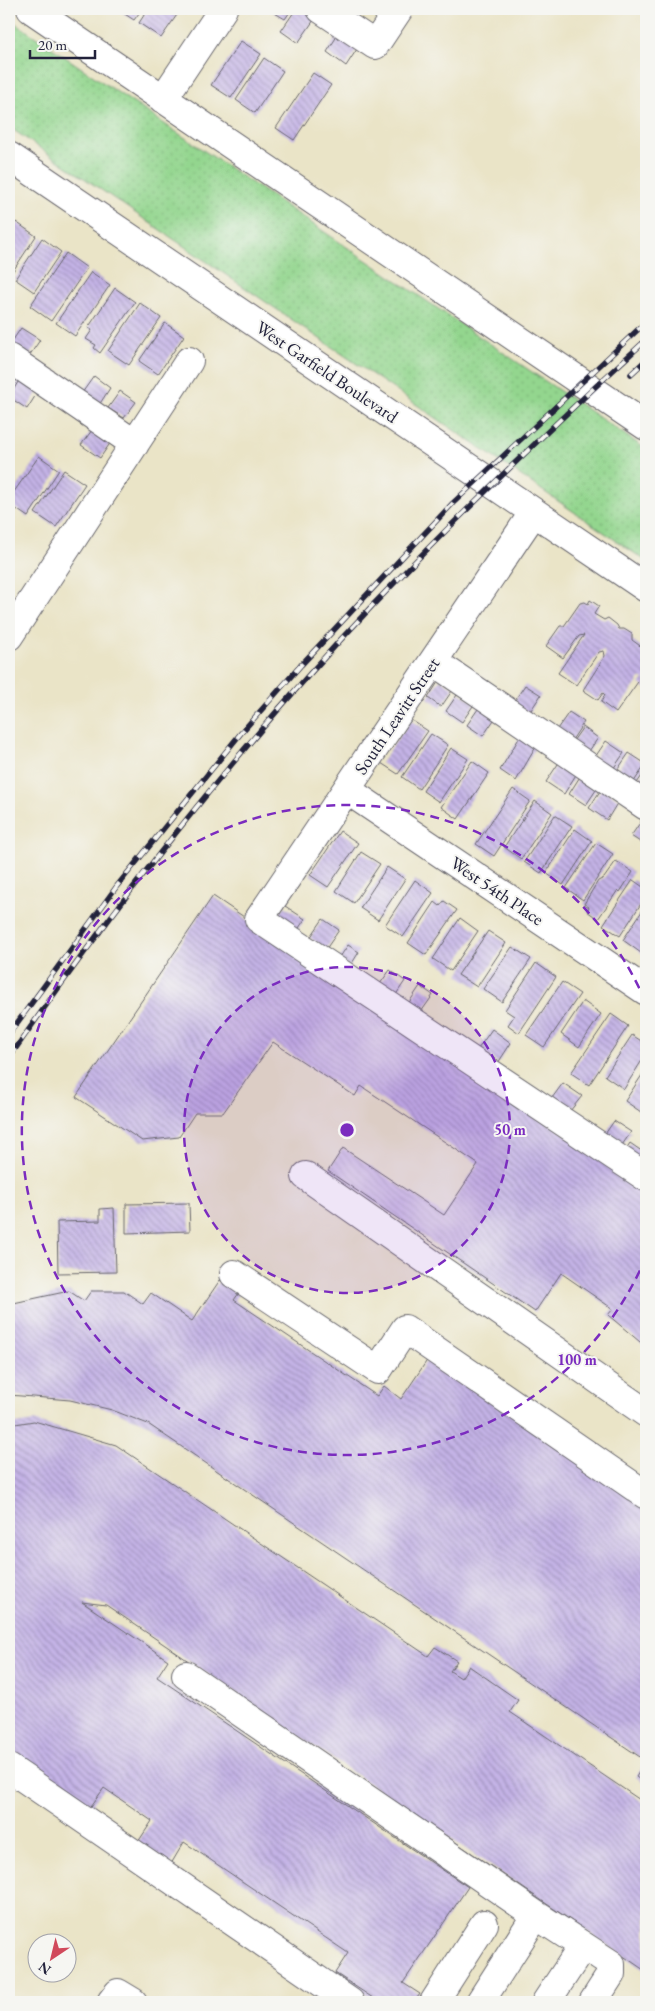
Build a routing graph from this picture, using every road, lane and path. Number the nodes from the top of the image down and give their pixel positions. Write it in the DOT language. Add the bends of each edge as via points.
graph roads {
  1 [pos="30,9"];
  2 [pos="223,9"];
  3 [pos="321,9"];
  4 [pos="399,9"];
  5 [pos="163,98"];
  6 [pos="9,156"];
  7 [pos="9,358"];
  8 [pos="189,361"];
  9 [pos="646,426"];
  10 [pos="135,444"];
  11 [pos="534,512"];
  12 [pos="646,588"];
  13 [pos="9,636"];
  14 [pos="434,662"];
  15 [pos="347,790"];
  16 [pos="646,806"];
  17 [pos="646,991"];
  18 [pos="306,1176"];
  19 [pos="646,1177"];
  20 [pos="234,1274"];
  21 [pos="646,1413"];
  22 [pos="646,1495"];
  23 [pos="186,1675"];
  24 [pos="9,1768"];
  25 [pos="536,1915"];
  26 [pos="484,1924"];
  27 [pos="583,1946"];
  28 [pos="350,2002"];
  29 [pos="434,2002"];
  30 [pos="480,2002"];
  31 [pos="546,2002"];
  32 [pos="593,2002"];
  1 -- 5 [label="street"];
  2 -- 5 [label="street"];
  3 -- 4 [label="street" via="375,45"];
  5 -- 9 [label="street"];
  6 -- 11 [label="street, West Garfield Boulevard"];
  7 -- 10 [label="street"];
  8 -- 10 [label="street"];
  10 -- 13 [label="street"];
  11 -- 12 [label="street, West Garfield Boulevard"];
  11 -- 14 [label="street, South Leavitt Street"];
  14 -- 15 [label="street, South Leavitt Street"];
  14 -- 16 [label="street"];
  15 -- 17 [label="street, West 54th Place"];
  15 -- 19 [label="street, South Leavitt Street" via="260,919"];
  18 -- 21 [label="street"];
  20 -- 22 [label="street" via="378,1370 405,1329"];
  23 -- 25 [label="street"];
  24 -- 28 [label="street"];
  25 -- 27 [label="street"];
  25 -- 30 [label="street"];
  26 -- 29 [label="street"];
  27 -- 31 [label="street"];
  27 -- 32 [label="street" via="611,1964 611,1974"];
}
